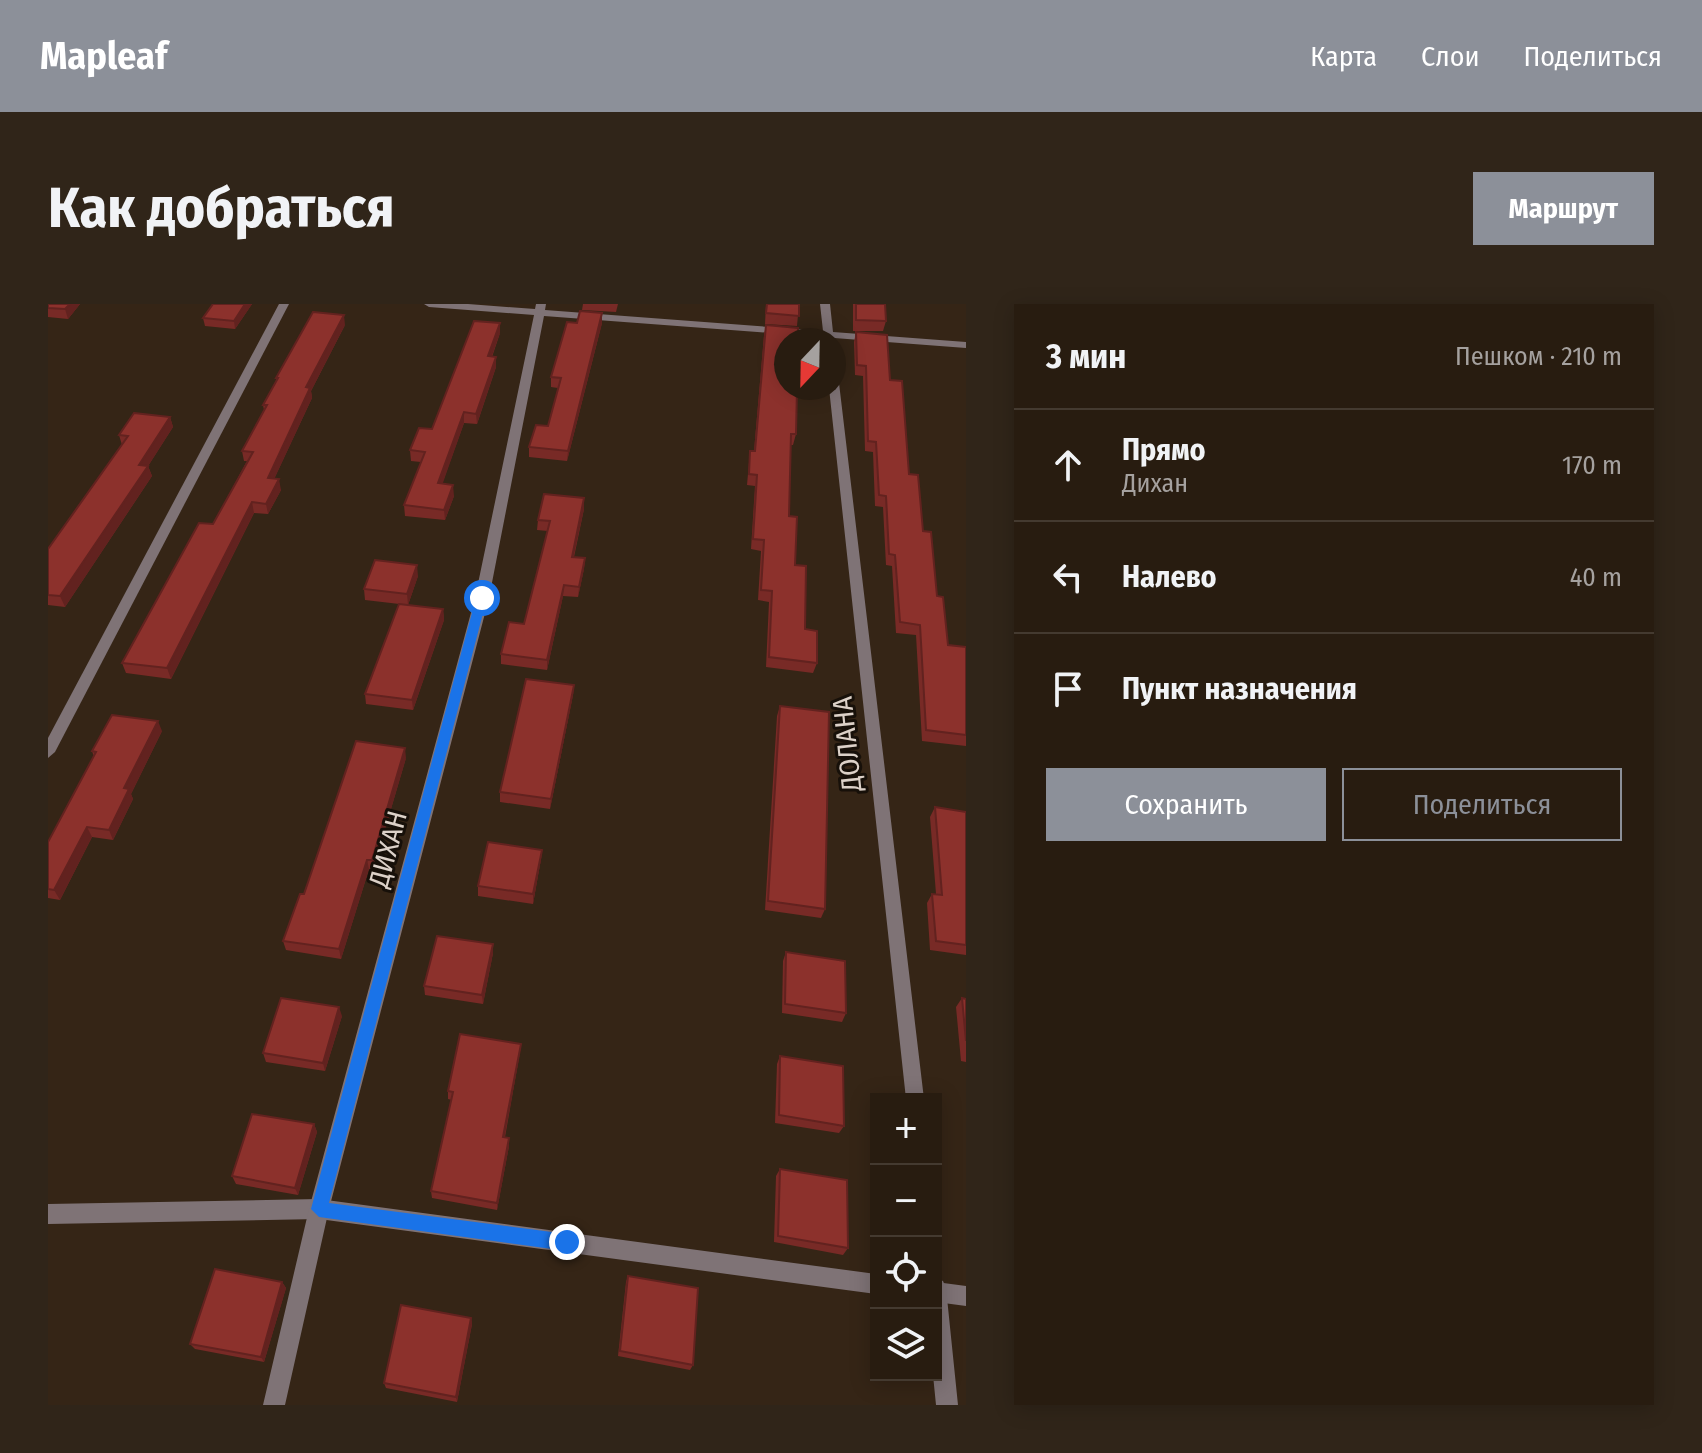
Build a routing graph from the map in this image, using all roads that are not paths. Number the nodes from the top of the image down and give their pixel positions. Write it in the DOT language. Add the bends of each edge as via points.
graph roads {
  1 [pos="284,304"];
  2 [pos="429,304"];
  3 [pos="825,304"];
  4 [pos="540,308"];
  5 [pos="828,328"];
  6 [pos="774,332"];
  7 [pos="846,339"];
  8 [pos="966,345"];
  9 [pos="836,400"];
  10 [pos="48,752"];
  11 [pos="914,1093"];
  12 [pos="319,1209"];
  13 [pos="48,1214"];
  14 [pos="870,1283"];
  15 [pos="942,1291"];
  16 [pos="966,1296"];
  17 [pos="938,1309"];
  18 [pos="274,1405"];
  19 [pos="947,1405"];
  1 -- 10 [label="street"];
  2 -- 4 [label="street"];
  3 -- 5 [label="street"];
  4 -- 6 [label="street"];
  4 -- 12 [label="street, ДИХАН" via="482,598"];
  7 -- 8 [label="street"];
  9 -- 11 [label="street, ДОЛАНА"];
  12 -- 13 [label="street"];
  12 -- 14 [label="street"];
  12 -- 18 [label="street, ДИХАН"];
  15 -- 16 [label="street"];
  17 -- 19 [label="street"];
}
